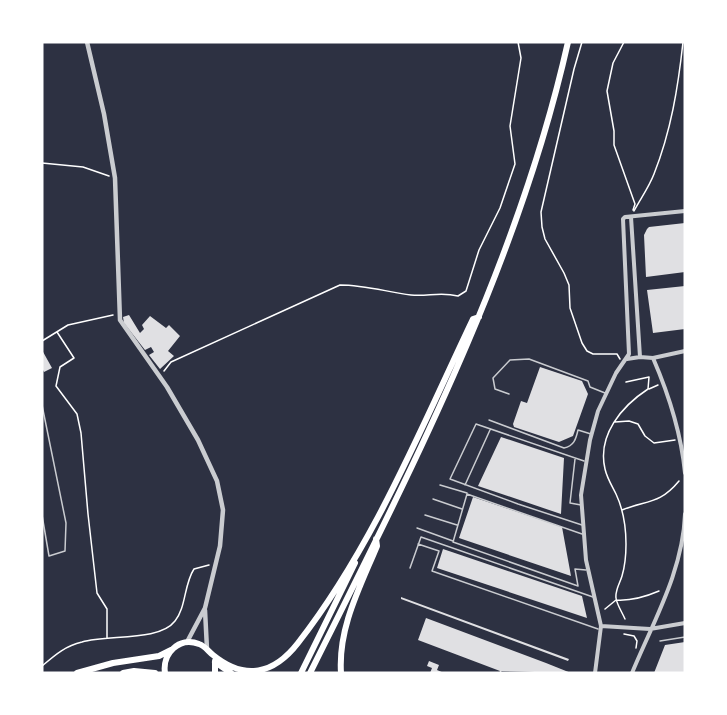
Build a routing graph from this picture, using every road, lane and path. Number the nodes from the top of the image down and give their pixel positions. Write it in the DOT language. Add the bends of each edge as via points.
graph roads {
  1 [pos="87,42"];
  2 [pos="518,42"];
  3 [pos="568,42"];
  4 [pos="582,42"];
  5 [pos="624,42"];
  6 [pos="683,42"];
  7 [pos="42,163"];
  8 [pos="115,178"];
  9 [pos="685,211"];
  10 [pos="631,217"];
  11 [pos="119,313"];
  12 [pos="479,317"];
  13 [pos="57,332"];
  14 [pos="42,341"];
  15 [pos="685,351"];
  16 [pos="640,357"];
  17 [pos="653,358"];
  18 [pos="625,361"];
  19 [pos="160,377"];
  20 [pos="626,382"];
  21 [pos="658,385"];
  22 [pos="648,389"];
  23 [pos="509,393"];
  24 [pos="606,393"];
  25 [pos="42,405"];
  26 [pos="489,420"];
  27 [pos="614,422"];
  28 [pos="490,429"];
  29 [pos="591,434"];
  30 [pos="677,440"];
  31 [pos="575,458"];
  32 [pos="685,461"];
  33 [pos="585,462"];
  34 [pos="685,472"];
  35 [pos="679,481"];
  36 [pos="440,485"];
  37 [pos="465,485"];
  38 [pos="467,494"];
  39 [pos="433,499"];
  40 [pos="581,506"];
  41 [pos="463,509"];
  42 [pos="622,510"];
  43 [pos="685,514"];
  44 [pos="42,515"];
  45 [pos="425,515"];
  46 [pos="582,525"];
  47 [pos="458,526"];
  48 [pos="417,528"];
  49 [pos="583,534"];
  50 [pos="376,537"];
  51 [pos="453,542"];
  52 [pos="418,544"];
  53 [pos="361,546"];
  54 [pos="682,551"];
  55 [pos="215,564"];
  56 [pos="410,568"];
  57 [pos="588,570"];
  58 [pos="685,580"];
  59 [pos="659,591"];
  60 [pos="685,596"];
  61 [pos="596,598"];
  62 [pos="616,600"];
  63 [pos="205,608"];
  64 [pos="605,609"];
  65 [pos="625,619"];
  66 [pos="685,622"];
  67 [pos="601,628"];
  68 [pos="650,629"];
  69 [pos="624,634"];
  70 [pos="685,637"];
  71 [pos="107,638"];
  72 [pos="660,641"];
  73 [pos="187,642"];
  74 [pos="171,650"];
  75 [pos="210,652"];
  76 [pos="633,656"];
  77 [pos="215,663"];
  78 [pos="42,666"];
  79 [pos="77,673"];
  80 [pos="123,673"];
  81 [pos="156,673"];
  82 [pos="165,673"];
  83 [pos="215,673"];
  84 [pos="231,673"];
  85 [pos="301,673"];
  86 [pos="310,673"];
  87 [pos="341,673"];
  88 [pos="594,673"];
  89 [pos="632,673"];
  1 -- 8 [label="street"];
  2 -- 19 [label="path" via="521,58 510,126 515,164 466,291 458,296 443,292 415,295 340,285 171,362"];
  3 -- 12 [label="highway" via="536,164"];
  4 -- 18 [label="path" via="541,221 545,239 569,285 570,308 582,343 593,354 617,354"];
  5 -- 10 [label="path" via="613,63 608,91 614,145 634,204"];
  6 -- 10 [label="path" via="670,126 653,176"];
  7 -- 8 [label="path" via="83,167"];
  8 -- 11 [label="street"];
  9 -- 10 [label="street"];
  10 -- 16 [label="street"];
  10 -- 18 [label="street" via="623,219 629,341"];
  11 -- 13 [label="path" via="68,325"];
  11 -- 19 [label="street" via="124,328"];
  12 -- 50 [label="highway"];
  12 -- 53 [label="highway" via="473,319"];
  13 -- 14 [label="path"];
  13 -- 71 [label="path" via="74,358 60,367 56,386 77,414 81,433 97,593 107,609"];
  15 -- 17 [label="street"];
  16 -- 17 [label="street"];
  16 -- 18 [label="street"];
  17 -- 32 [label="street" via="674,411"];
  18 -- 24 [label="street"];
  19 -- 55 [label="street" via="198,440 217,482 224,512"];
  20 -- 22 [label="path" via="649,377"];
  21 -- 22 [label="path"];
  22 -- 27 [label="path" via="629,402"];
  23 -- 24 [label="lane" via="495,389 493,378 510,360 529,358 588,381 590,387"];
  24 -- 29 [label="street"];
  25 -- 44 [label="lane" via="66,523 65,551 49,556"];
  26 -- 29 [label="lane" via="564,448 575,441 578,430"];
  27 -- 30 [label="path" via="638,424 654,443"];
  27 -- 42 [label="path" via="604,447 604,463"];
  28 -- 31 [label="lane"];
  28 -- 37 [label="lane"];
  28 -- 37 [label="lane" via="476,424 450,479"];
  29 -- 33 [label="street"];
  31 -- 33 [label="lane"];
  31 -- 40 [label="lane" via="570,503"];
  32 -- 34 [label="street"];
  33 -- 40 [label="street"];
  35 -- 42 [label="path" via="659,500"];
  36 -- 38 [label="lane"];
  37 -- 46 [label="lane"];
  38 -- 41 [label="lane"];
  38 -- 49 [label="lane"];
  39 -- 41 [label="lane"];
  40 -- 46 [label="street"];
  41 -- 47 [label="lane"];
  42 -- 62 [label="path" via="626,555"];
  43 -- 54 [label="street"];
  45 -- 47 [label="lane"];
  46 -- 49 [label="street"];
  47 -- 51 [label="lane"];
  48 -- 51 [label="lane"];
  49 -- 57 [label="street"];
  50 -- 86 [label="highway"];
  50 -- 87 [label="highway" via="377,546 345,630"];
  51 -- 57 [label="lane" via="578,586 575,569"];
  52 -- 56 [label="lane"];
  52 -- 61 [label="lane" via="421,537"];
  52 -- 67 [label="lane" via="439,551 432,571"];
  53 -- 75 [label="highway" via="285,659 272,668 255,672 230,666"];
  53 -- 85 [label="highway"];
  54 -- 68 [label="street"];
  55 -- 63 [label="street"];
  55 -- 71 [label="path" via="194,569 187,579 176,621 163,632"];
  57 -- 61 [label="street"];
  58 -- 60 [label="lane"];
  59 -- 62 [label="path" via="646,597"];
  61 -- 67 [label="street"];
  62 -- 64 [label="path"];
  62 -- 65 [label="path"];
  63 -- 73 [label="street"];
  63 -- 75 [label="street"];
  66 -- 68 [label="street"];
  67 -- 68 [label="street"];
  67 -- 88 [label="street"];
  68 -- 89 [label="street"];
  69 -- 76 [label="path" via="637,641"];
  70 -- 72 [label="lane"];
  71 -- 78 [label="path" via="61,649"];
  73 -- 74 [label="highway"];
  73 -- 75 [label="highway" via="197,643"];
  74 -- 79 [label="highway"];
  74 -- 82 [label="highway" via="165,660"];
  75 -- 77 [label="highway"];
  77 -- 83 [label="highway"];
  77 -- 84 [label="highway"];
  80 -- 81 [label="highway"];
}
